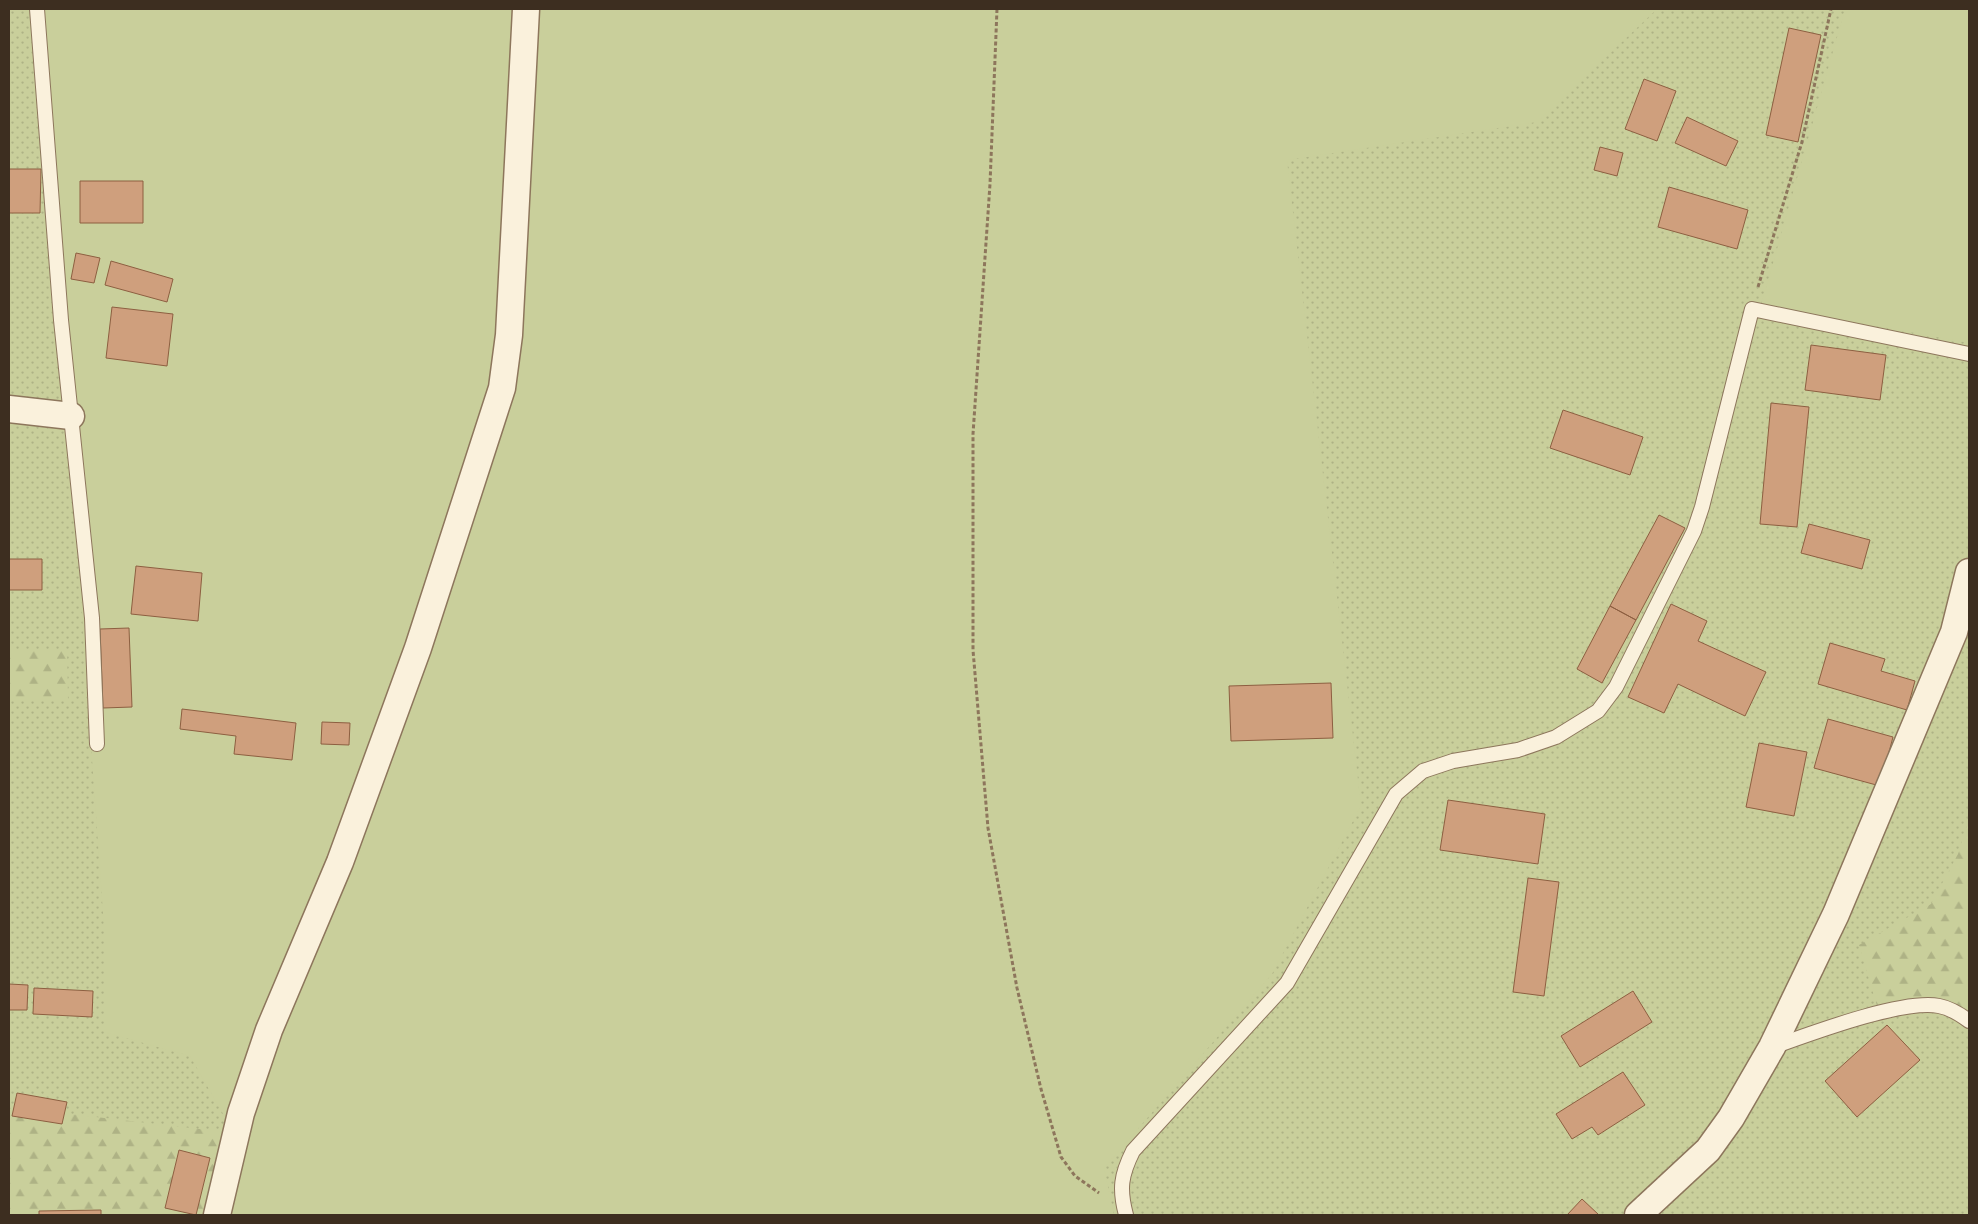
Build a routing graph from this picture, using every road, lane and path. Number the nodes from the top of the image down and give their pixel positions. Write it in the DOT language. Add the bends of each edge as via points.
graph roads {
  1 [pos="37,9"];
  2 [pos="526,9"];
  3 [pos="997,9"];
  4 [pos="1831,9"];
  5 [pos="1752,309"];
  6 [pos="1969,354"];
  7 [pos="9,409"];
  8 [pos="71,416"];
  9 [pos="1969,572"];
  10 [pos="97,744"];
  11 [pos="1969,1021"];
  12 [pos="1772,1047"];
  13 [pos="1121,1198"];
  14 [pos="217,1215"];
  15 [pos="1126,1215"];
  16 [pos="1638,1215"];
  1 -- 8 [label="lane"];
  2 -- 14 [label="street" via="509,335 502,388 418,648 340,862 269,1030 241,1113"];
  3 -- 13 [label="path" via="990,184 973,434 973,650 988,828 1017,988 1061,1157 1075,1176 1096,1192"];
  4 -- 5 [label="path" via="1802,142"];
  5 -- 6 [label="lane"];
  5 -- 13 [label="lane" via="1694,531 1616,687 1598,711 1556,737 1518,750 1453,761 1423,771 1396,794 1287,983 1133,1151 1123,1173"];
  7 -- 8 [label="street"];
  8 -- 10 [label="lane" via="92,618"];
  9 -- 12 [label="street" via="1954,632 1836,914"];
  11 -- 12 [label="lane" via="1940,1006 1898,1008"];
  12 -- 16 [label="street" via="1731,1118 1708,1150"];
  13 -- 15 [label="lane"];
}
